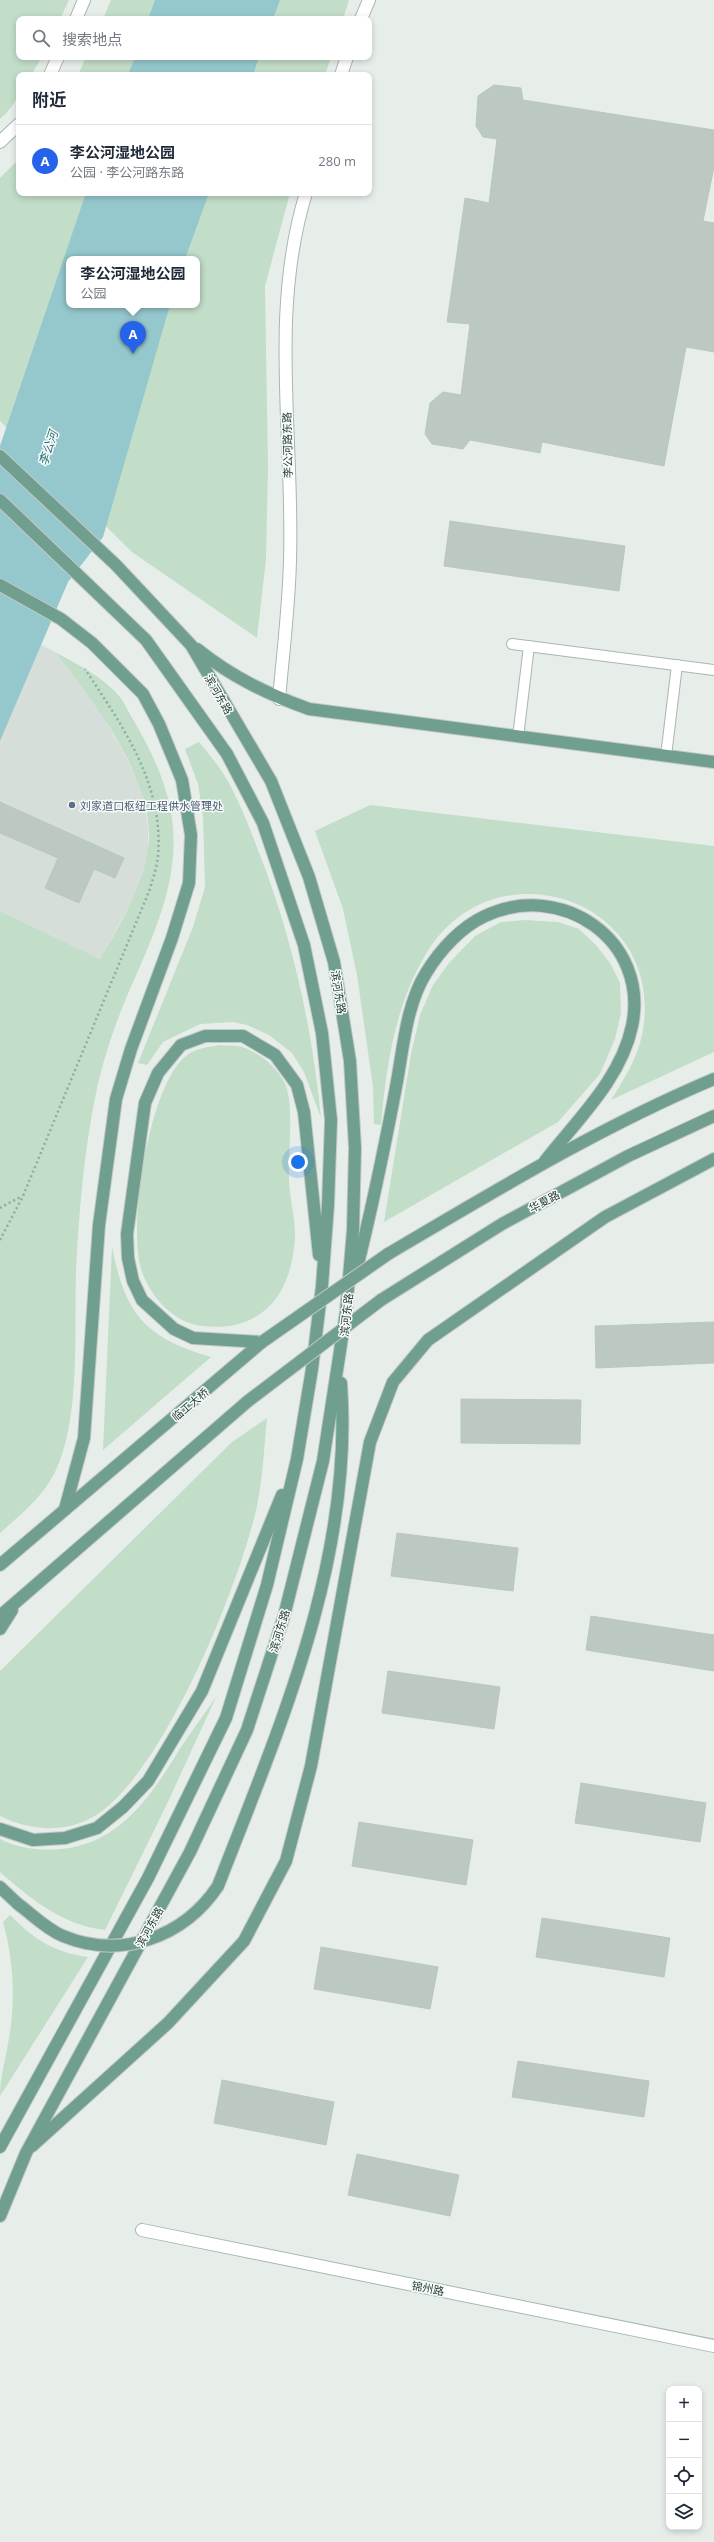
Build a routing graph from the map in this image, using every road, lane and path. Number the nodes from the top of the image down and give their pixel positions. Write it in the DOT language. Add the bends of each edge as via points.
graph roads {
  1 [pos="84,0"];
  2 [pos="369,0"];
  3 [pos="77,16"];
  4 [pos="362,16"];
  5 [pos="57,60"];
  6 [pos="346,60"];
  7 [pos="51,72"];
  8 [pos="343,72"];
  9 [pos="16,127"];
  10 [pos="0,142"];
  11 [pos="305,196"];
  12 [pos="0,456"];
  13 [pos="0,500"];
  14 [pos="0,585"];
  15 [pos="512,644"];
  16 [pos="192,645"];
  17 [pos="529,646"];
  18 [pos="677,665"];
  19 [pos="86,669"];
  20 [pos="714,670"];
  21 [pos="279,699"];
  22 [pos="518,737"];
  23 [pos="666,756"];
  24 [pos="714,762"];
  25 [pos="714,1079"];
  26 [pos="714,1116"];
  27 [pos="714,1159"];
  28 [pos="545,1161"];
  29 [pos="23,1196"];
  30 [pos="0,1208"];
  31 [pos="0,1240"];
  32 [pos="322,1286"];
  33 [pos="346,1312"];
  34 [pos="262,1342"];
  35 [pos="340,1364"];
  36 [pos="297,1459"];
  37 [pos="65,1509"];
  38 [pos="0,1565"];
  39 [pos="20,1598"];
  40 [pos="0,1616"];
  41 [pos="0,1629"];
  42 [pos="0,1829"];
  43 [pos="0,1886"];
  44 [pos="0,2147"];
  45 [pos="26,2153"];
  46 [pos="0,2216"];
  47 [pos="142,2230"];
  48 [pos="714,2346"];
  1 -- 3 [label="street"];
  2 -- 4 [label="street"];
  5 -- 7 [label="street"];
  6 -- 8 [label="street"];
  9 -- 10 [label="street"];
  11 -- 21 [label="street, 李公河路东路" via="297,222 288,278 285,340 290,560"];
  12 -- 16 [label="main road, 滨河东路" via="116,565"];
  13 -- 32 [label="main road" via="146,640 227,754 263,823 304,945 322,1033 331,1120"];
  14 -- 37 [label="main road" via="61,618 92,643 143,694 159,724 182,780 191,835 189,883 116,1099 99,1225 84,1438"];
  15 -- 17 [label="lane"];
  16 -- 21 [label="main road" via="224,670"];
  16 -- 33 [label="main road, 滨河东路" via="271,781 309,877 334,962 350,1061 356,1148"];
  17 -- 18 [label="lane"];
  17 -- 22 [label="lane"];
  18 -- 20 [label="lane"];
  18 -- 23 [label="lane"];
  19 -- 29 [label="path" via="135,747 153,790 158,830 158,857 150,889"];
  21 -- 22 [label="main road" via="308,709"];
  22 -- 23 [label="main road"];
  23 -- 24 [label="main road"];
  25 -- 28 [label="main road" via="673,1096"];
  26 -- 39 [label="main road, 华夏路, bridge" via="628,1156 502,1224 381,1300 248,1401"];
  27 -- 45 [label="main road" via="605,1217 434,1335 393,1382 370,1442 311,1766 286,1861 244,1941 168,2023"];
  28 -- 33 [label="main road" via="608,1082 623,1055 632,1026 634,1005 632,985 624,957 608,936 566,910 540,904 511,907 485,916 466,927 448,943 425,973 409,1020 372,1212"];
  28 -- 34 [label="main road, 临工大桥, bridge" via="388,1254"];
  29 -- 30 [label="path"];
  29 -- 31 [label="path"];
  32 -- 34 [label="main road" via="304,1112 297,1085 275,1055 243,1036 205,1036 181,1045 158,1073 144,1103 127,1234 128,1258 133,1281 142,1300 158,1316 193,1338"];
  32 -- 36 [label="main road"];
  33 -- 35 [label="main road, 滨河东路"];
  34 -- 37 [label="main road, 临工大桥"];
  35 -- 43 [label="main road, bridge" via="343,1414 341,1477 328,1555 312,1627 275,1740 218,1886 196,1914 166,1934 132,1944 110,1947 89,1944 48,1928"];
  35 -- 45 [label="main road, 滨河东路" via="323,1461 307,1528 284,1616 247,1730 190,1852"];
  36 -- 42 [label="main road" via="202,1691 148,1781 123,1807 97,1828 71,1836 34,1840"];
  36 -- 44 [label="main road" via="267,1585 226,1718 148,1878"];
  37 -- 38 [label="main road, 临工大桥"];
  39 -- 40 [label="main road"];
  39 -- 41 [label="main road"];
  45 -- 46 [label="main road, 滨河东路"];
  47 -- 48 [label="street, 锦州路"];
}
